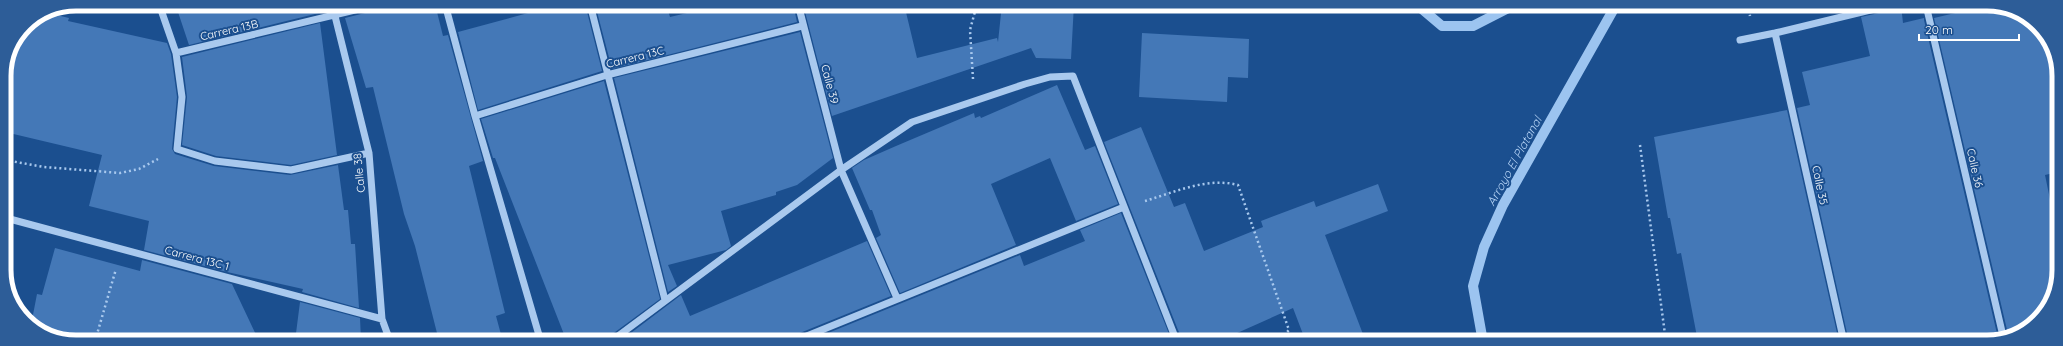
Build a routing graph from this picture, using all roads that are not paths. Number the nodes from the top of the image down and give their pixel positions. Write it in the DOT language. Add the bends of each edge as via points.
graph roads {
  1 [pos="161,11"];
  2 [pos="334,11"];
  3 [pos="354,11"];
  4 [pos="447,11"];
  5 [pos="592,11"];
  6 [pos="799,11"];
  7 [pos="1866,11"];
  8 [pos="1927,11"];
  9 [pos="335,16"];
  10 [pos="802,26"];
  11 [pos="1776,33"];
  12 [pos="1740,40"];
  13 [pos="176,53"];
  14 [pos="607,75"];
  15 [pos="475,116"];
  16 [pos="369,153"];
  17 [pos="841,170"];
  18 [pos="1124,207"];
  19 [pos="11,219"];
  20 [pos="897,298"];
  21 [pos="664,300"];
  22 [pos="382,319"];
  23 [pos="2002,333"];
  24 [pos="388,335"];
  25 [pos="539,335"];
  26 [pos="619,335"];
  27 [pos="809,335"];
  28 [pos="1174,335"];
  29 [pos="1842,335"];
  1 -- 13 [label="street"];
  2 -- 9 [label="street, Calle 38"];
  3 -- 9 [label="street, Carrera 13B"];
  4 -- 15 [label="street"];
  5 -- 14 [label="street"];
  6 -- 10 [label="street, Calle 39"];
  7 -- 11 [label="street"];
  8 -- 23 [label="street, Calle 36"];
  9 -- 13 [label="street, Carrera 13B"];
  9 -- 16 [label="street, Calle 38"];
  10 -- 14 [label="street, Carrera 13C"];
  10 -- 17 [label="street, Calle 39"];
  11 -- 12 [label="street"];
  11 -- 29 [label="street, Calle 35"];
  13 -- 16 [label="street" via="182,97 177,150 216,161 291,170"];
  14 -- 15 [label="street, Carrera 13C"];
  14 -- 21 [label="street"];
  15 -- 25 [label="street"];
  16 -- 22 [label="street, Calle 38"];
  17 -- 18 [label="street" via="912,122 1025,84 1050,77 1073,76"];
  17 -- 20 [label="street, Calle 39"];
  17 -- 21 [label="street"];
  18 -- 20 [label="street"];
  18 -- 28 [label="street"];
  19 -- 22 [label="street, Carrera 13C 1"];
  20 -- 27 [label="street"];
  21 -- 26 [label="street"];
  22 -- 24 [label="street, Calle 38"];
}
